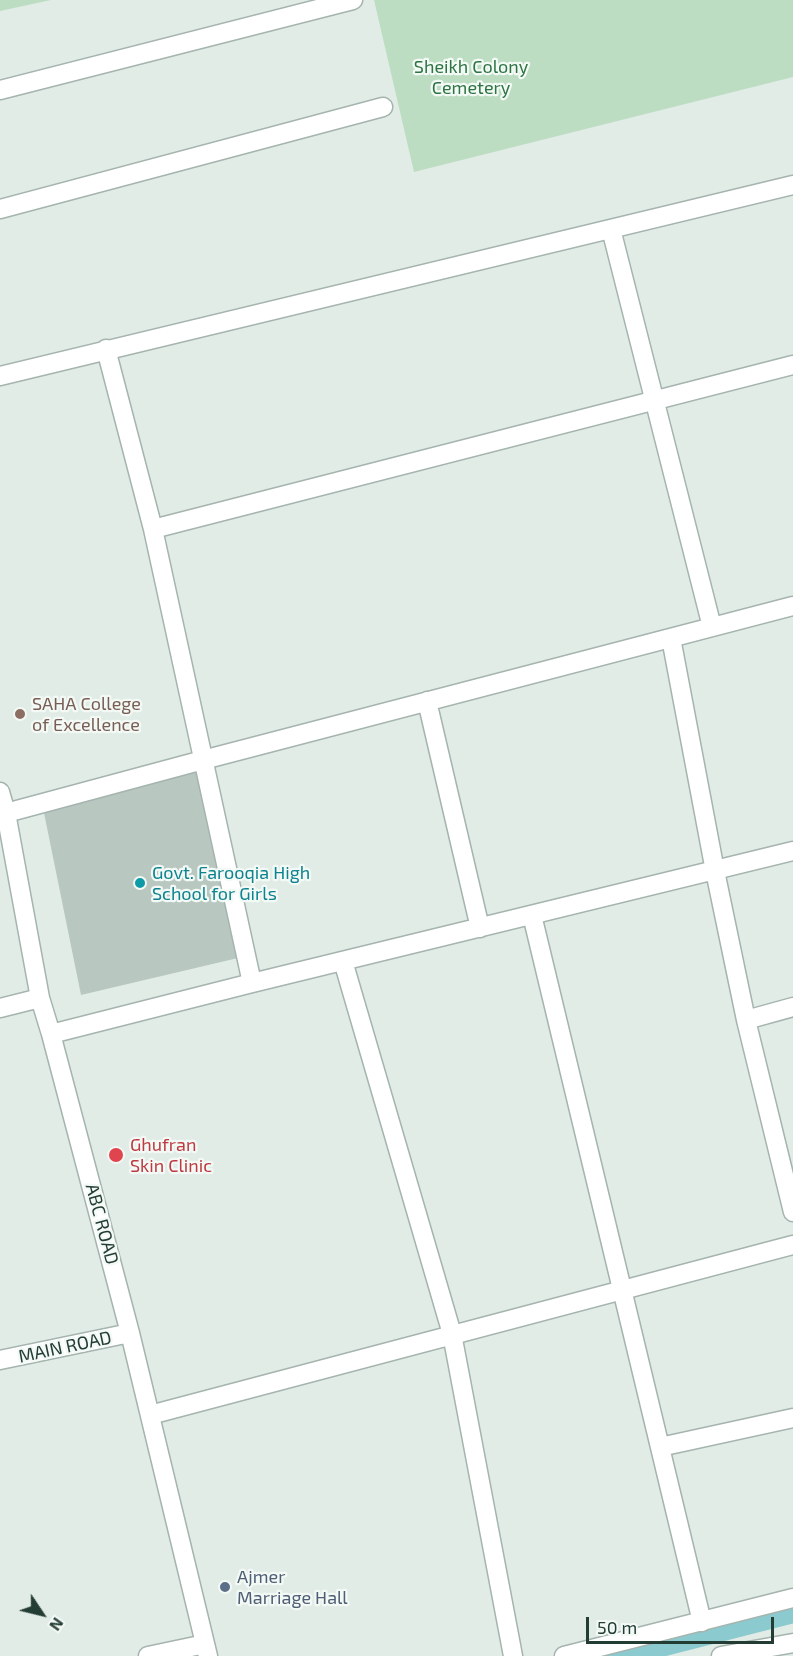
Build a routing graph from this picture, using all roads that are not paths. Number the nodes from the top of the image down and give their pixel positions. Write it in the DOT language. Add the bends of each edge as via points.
graph roads {
  1 [pos="353,0"];
  2 [pos="0,90"];
  3 [pos="383,107"];
  4 [pos="793,185"];
  5 [pos="0,209"];
  6 [pos="611,229"];
  7 [pos="106,349"];
  8 [pos="793,365"];
  9 [pos="0,376"];
  10 [pos="654,401"];
  11 [pos="153,529"];
  12 [pos="793,606"];
  13 [pos="712,627"];
  14 [pos="671,638"];
  15 [pos="428,701"];
  16 [pos="203,760"];
  17 [pos="2,801"];
  18 [pos="793,851"];
  19 [pos="715,870"];
  20 [pos="532,915"];
  21 [pos="480,927"];
  22 [pos="343,961"];
  23 [pos="252,983"];
  24 [pos="40,998"];
  25 [pos="793,1007"];
  26 [pos="0,1008"];
  27 [pos="746,1020"];
  28 [pos="51,1034"];
  29 [pos="793,1212"];
  30 [pos="793,1245"];
  31 [pos="622,1289"];
  32 [pos="130,1333"];
  33 [pos="452,1334"];
  34 [pos="0,1360"];
  35 [pos="150,1415"];
  36 [pos="793,1418"];
  37 [pos="660,1447"];
  38 [pos="793,1598"];
  39 [pos="702,1622"];
  40 [pos="793,1643"];
  41 [pos="206,1650"];
  42 [pos="148,1656"];
  43 [pos="513,1656"];
  44 [pos="564,1656"];
  45 [pos="721,1656"];
  1 -- 2 [label="street"];
  3 -- 5 [label="street"];
  4 -- 6 [label="street"];
  6 -- 7 [label="street"];
  6 -- 10 [label="street"];
  7 -- 9 [label="street"];
  7 -- 11 [label="street"];
  8 -- 10 [label="street"];
  10 -- 11 [label="street"];
  10 -- 13 [label="street"];
  11 -- 16 [label="street"];
  12 -- 13 [label="street"];
  13 -- 14 [label="street"];
  14 -- 15 [label="street"];
  14 -- 19 [label="street"];
  15 -- 16 [label="street"];
  15 -- 21 [label="street"];
  16 -- 17 [label="street"];
  16 -- 23 [label="street"];
  17 -- 24 [label="street, ABC ROAD"];
  18 -- 19 [label="street"];
  19 -- 20 [label="street"];
  19 -- 27 [label="street"];
  20 -- 21 [label="street"];
  20 -- 31 [label="street"];
  21 -- 22 [label="street"];
  22 -- 23 [label="street"];
  22 -- 33 [label="street"];
  23 -- 28 [label="street"];
  24 -- 26 [label="street"];
  24 -- 28 [label="street, ABC ROAD"];
  25 -- 27 [label="street"];
  27 -- 29 [label="street"];
  28 -- 32 [label="street, ABC ROAD"];
  30 -- 31 [label="street"];
  31 -- 33 [label="street"];
  31 -- 37 [label="street"];
  32 -- 34 [label="street, MAIN ROAD"];
  32 -- 35 [label="street, ABC ROAD"];
  33 -- 35 [label="street"];
  33 -- 43 [label="street"];
  35 -- 41 [label="street, ABC ROAD"];
  36 -- 37 [label="street"];
  37 -- 39 [label="street"];
  38 -- 39 [label="street"];
  39 -- 44 [label="street"];
  40 -- 45 [label="street"];
  41 -- 42 [label="street"];
}
